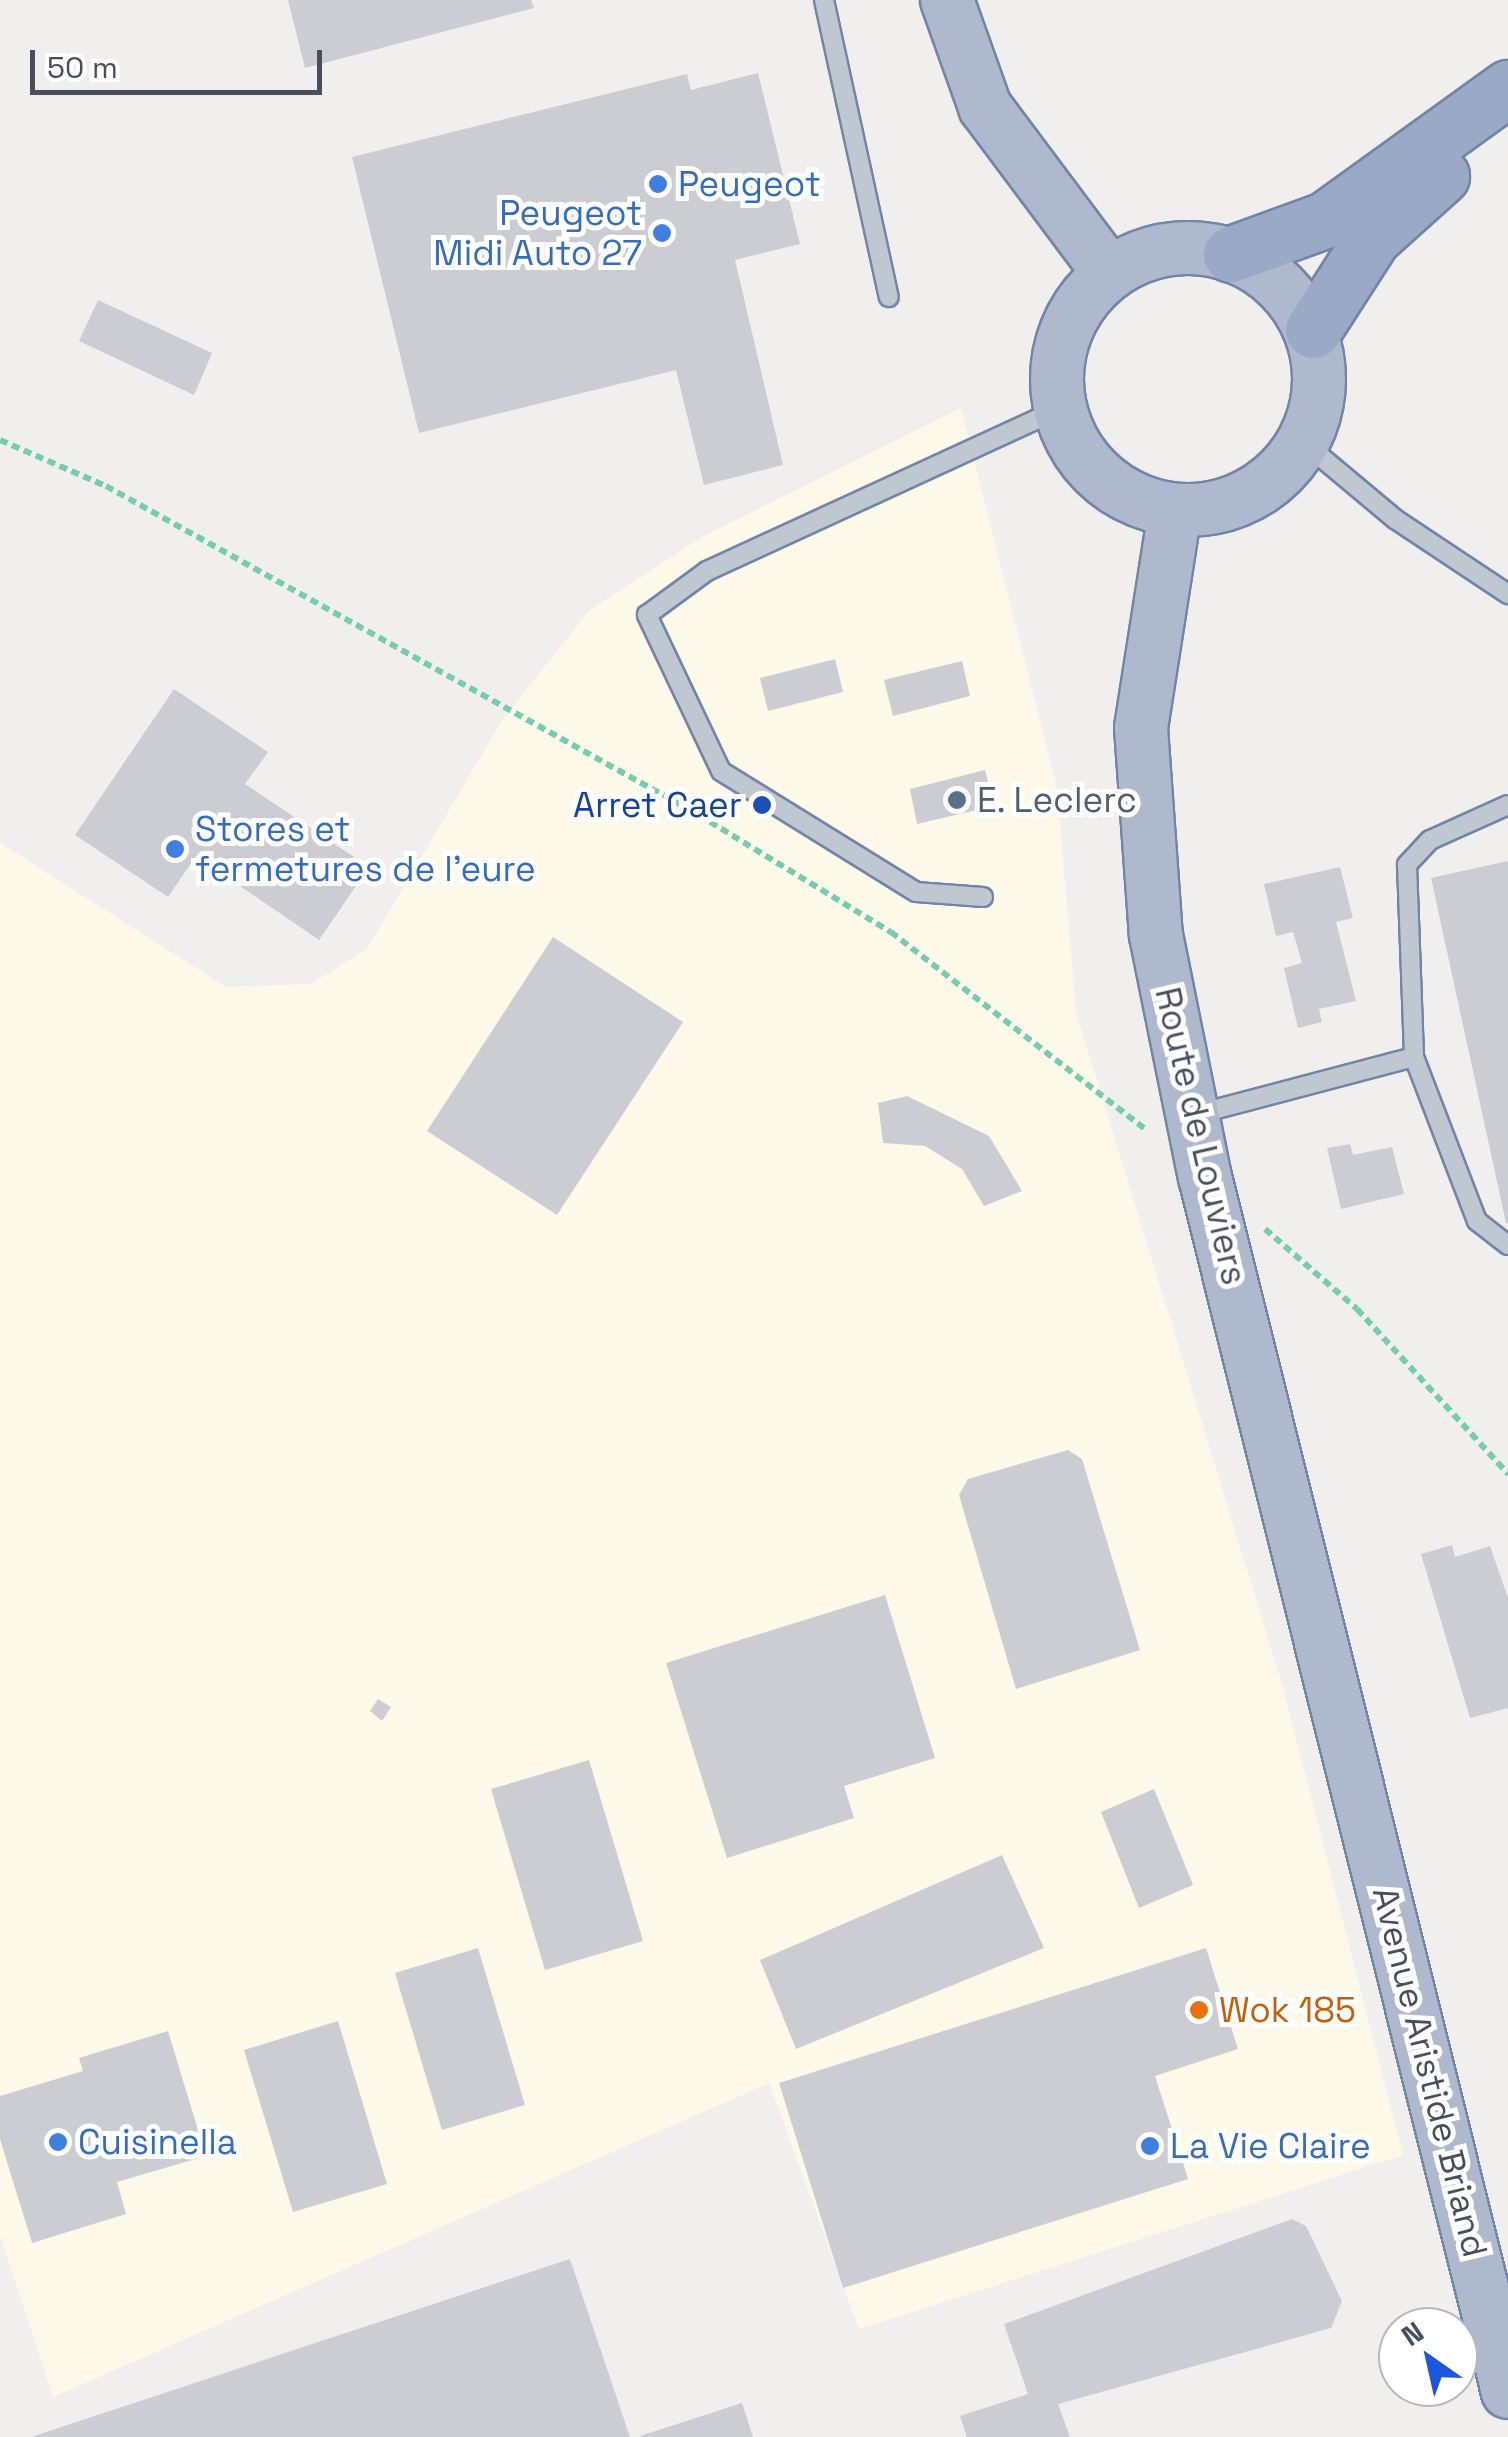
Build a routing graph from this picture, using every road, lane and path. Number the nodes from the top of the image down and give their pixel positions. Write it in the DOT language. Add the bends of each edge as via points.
graph roads {
  1 [pos="824,0"];
  2 [pos="947,0"];
  3 [pos="1508,88"];
  4 [pos="1508,124"];
  5 [pos="1231,254"];
  6 [pos="1109,273"];
  7 [pos="889,297"];
  8 [pos="1313,330"];
  9 [pos="1058,409"];
  10 [pos="0,440"];
  11 [pos="1303,442"];
  12 [pos="1175,511"];
  13 [pos="1508,594"];
  14 [pos="1508,804"];
  15 [pos="983,898"];
  16 [pos="1414,1058"];
  17 [pos="1192,1116"];
  18 [pos="1205,1178"];
  19 [pos="1260,1226"];
  20 [pos="1508,1245"];
  21 [pos="1508,1474"];
  22 [pos="1352,1752"];
  23 [pos="1508,2392"];
  1 -- 7 [label="lane"];
  2 -- 6 [label="main road" via="984,108"];
  3 -- 5 [label="highway" via="1325,220"];
  4 -- 8 [label="highway" via="1372,238"];
  5 -- 6 [label="main road" via="1168,249"];
  5 -- 8 [label="main road" via="1282,287"];
  6 -- 9 [label="main road" via="1064,334"];
  8 -- 11 [label="main road" via="1318,400"];
  9 -- 12 [label="main road" via="1075,448 1102,480 1139,503"];
  9 -- 15 [label="lane" via="707,572 647,615 721,771 916,892"];
  10 -- 18 [label="path" via="106,486 471,684 811,884 997,1010"];
  11 -- 12 [label="main road" via="1280,474 1250,496"];
  11 -- 13 [label="lane" via="1395,519"];
  12 -- 17 [label="main road, Route de Louviers" via="1141,728 1156,934"];
  14 -- 16 [label="lane" via="1430,840 1408,865"];
  16 -- 17 [label="lane"];
  16 -- 20 [label="lane" via="1478,1221"];
  17 -- 18 [label="main road, Route de Louviers"];
  18 -- 22 [label="main road, Route de Louviers"];
  19 -- 21 [label="path" via="1357,1310"];
  22 -- 23 [label="main road, Avenue Aristide Briand"];
}
